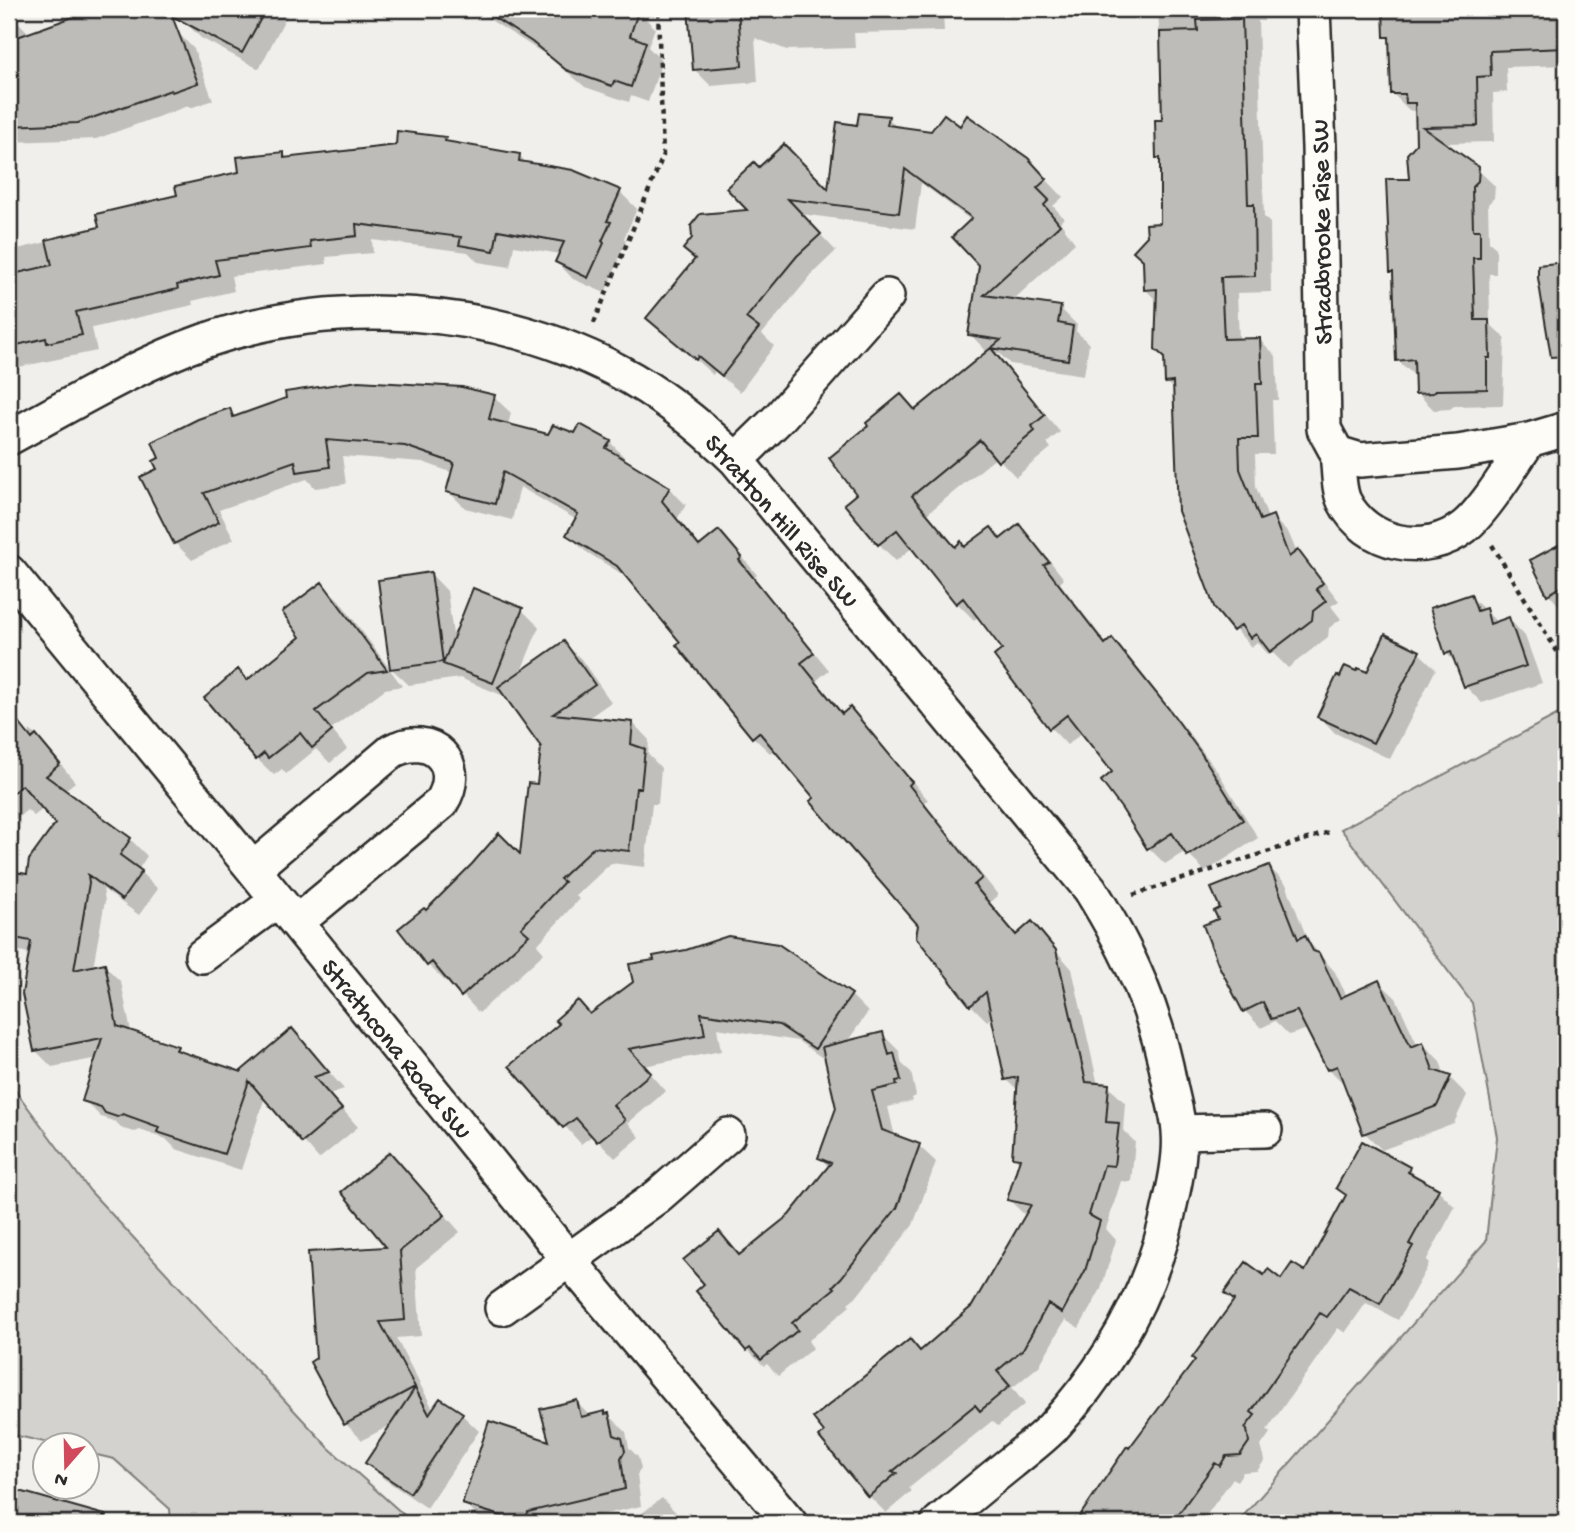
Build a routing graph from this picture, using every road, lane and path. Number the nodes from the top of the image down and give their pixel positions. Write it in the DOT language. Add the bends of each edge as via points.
graph roads {
  1 [pos="658,9"];
  2 [pos="1313,9"];
  3 [pos="887,296"];
  4 [pos="581,354"];
  5 [pos="1566,429"];
  6 [pos="9,438"];
  7 [pos="1529,440"];
  8 [pos="1337,453"];
  9 [pos="736,460"];
  10 [pos="1470,521"];
  11 [pos="9,572"];
  12 [pos="1566,666"];
  13 [pos="1329,832"];
  14 [pos="253,869"];
  15 [pos="1102,908"];
  16 [pos="287,911"];
  17 [pos="202,956"];
  18 [pos="1265,1130"];
  19 [pos="1179,1132"];
  20 [pos="728,1135"];
  21 [pos="568,1259"];
  22 [pos="502,1308"];
  23 [pos="790,1523"];
  24 [pos="938,1523"];
  1 -- 4 [label="path" via="663,156"];
  2 -- 8 [label="street, Stradbrooke Rise SW" via="1324,429"];
  3 -- 9 [label="street"];
  4 -- 6 [label="street, Stratton Hill Rise SW" via="526,334 431,316 348,314 289,320 204,341 167,356"];
  4 -- 9 [label="street, Stratton Hill Rise SW" via="660,396"];
  5 -- 7 [label="street"];
  7 -- 8 [label="street" via="1398,458 1360,460"];
  7 -- 10 [label="street, Stradbrooke Rise SW"];
  8 -- 10 [label="street, Stradbrooke Rise SW" via="1342,498 1363,526 1378,535 1394,542 1429,543"];
  9 -- 15 [label="street, Stratton Hill Rise SW" via="1061,852"];
  10 -- 12 [label="path" via="1493,545"];
  11 -- 14 [label="street, Strathcona Road SW"];
  13 -- 15 [label="path"];
  14 -- 16 [label="street, Strathcona Road SW"];
  14 -- 16 [label="street" via="392,751 418,743 443,756 451,780 441,803"];
  15 -- 19 [label="street, Stratton Hill Rise SW" via="1135,967 1150,1006 1163,1046"];
  16 -- 17 [label="street"];
  16 -- 21 [label="street, Strathcona Road SW"];
  18 -- 19 [label="street"];
  19 -- 24 [label="street, Stratton Hill Rise SW" via="1175,1181 1162,1240 1141,1297 1108,1359 1049,1431"];
  20 -- 21 [label="street" via="658,1196"];
  21 -- 22 [label="street"];
  21 -- 23 [label="street, Strathcona Road SW"];
}
